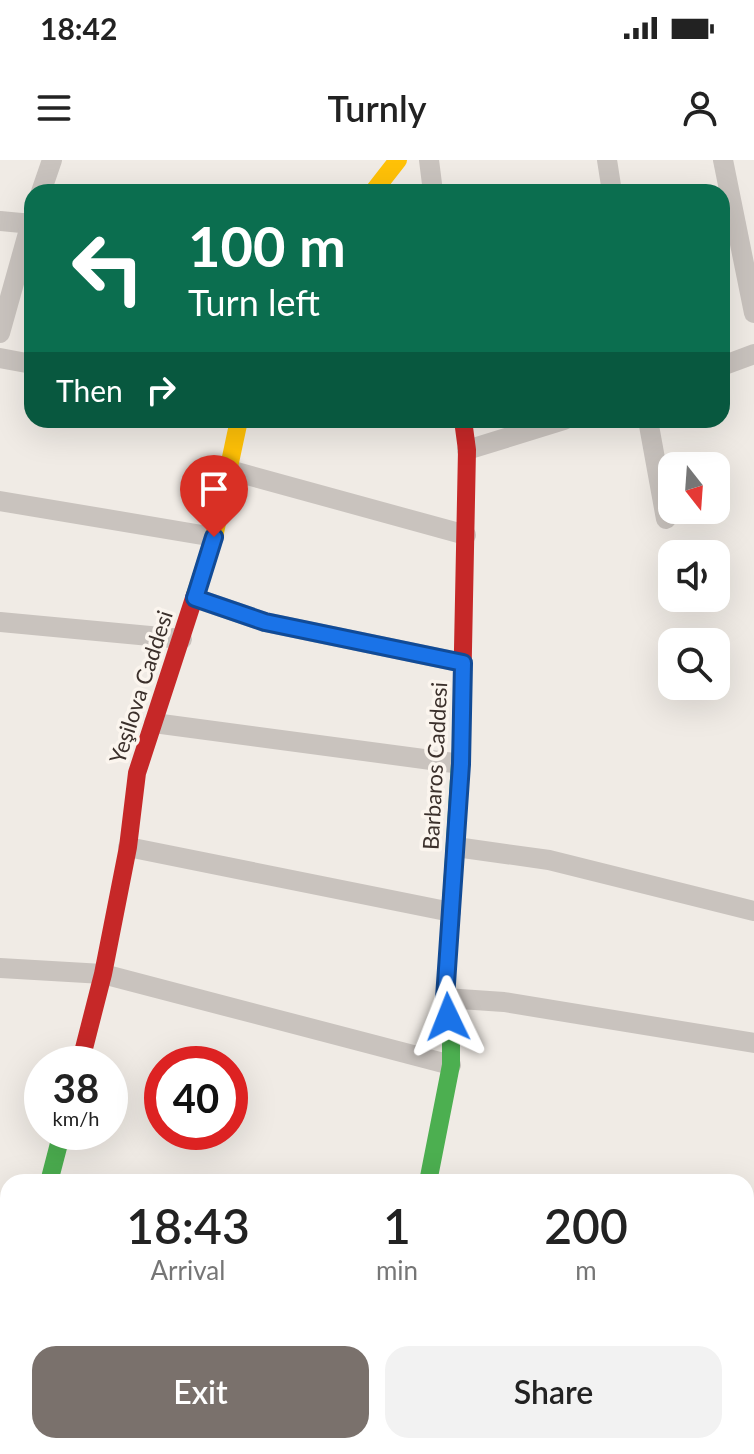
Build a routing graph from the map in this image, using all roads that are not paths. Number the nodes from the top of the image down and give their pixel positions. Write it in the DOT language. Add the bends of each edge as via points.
graph roads {
  1 [pos="52,160"];
  2 [pos="398,160"];
  3 [pos="429,160"];
  4 [pos="607,160"];
  5 [pos="723,160"];
  6 [pos="44,184"];
  7 [pos="379,184"];
  8 [pos="432,184"];
  9 [pos="611,184"];
  10 [pos="728,184"];
  11 [pos="730,195"];
  12 [pos="0,221"];
  13 [pos="24,222"];
  14 [pos="24,250"];
  15 [pos="754,313"];
  16 [pos="0,333"];
  17 [pos="754,354"];
  18 [pos="0,358"];
  19 [pos="24,362"];
  20 [pos="730,363"];
  21 [pos="237,428"];
  22 [pos="464,428"];
  23 [pos="538,428"];
  24 [pos="649,428"];
  25 [pos="467,450"];
  26 [pos="229,470"];
  27 [pos="658,475"];
  28 [pos="0,501"];
  29 [pos="466,535"];
  30 [pos="214,537"];
  31 [pos="195,598"];
  32 [pos="0,622"];
  33 [pos="182,639"];
  34 [pos="463,663"];
  35 [pos="154,723"];
  36 [pos="461,764"];
  37 [pos="128,847"];
  38 [pos="456,847"];
  39 [pos="754,911"];
  40 [pos="451,912"];
  41 [pos="0,968"];
  42 [pos="103,974"];
  43 [pos="445,998"];
  44 [pos="754,1043"];
  45 [pos="85,1046"];
  46 [pos="451,1065"];
  47 [pos="57,1150"];
  48 [pos="51,1174"];
  49 [pos="430,1174"];
  1 -- 6 [label="street"];
  2 -- 7 [label="street"];
  3 -- 8 [label="street"];
  4 -- 9 [label="street"];
  5 -- 10 [label="street"];
  11 -- 15 [label="street"];
  12 -- 13 [label="street"];
  14 -- 16 [label="street"];
  17 -- 20 [label="street"];
  18 -- 19 [label="street"];
  21 -- 26 [label="street, Yeşilova Caddesi"];
  22 -- 25 [label="street, Barbaros Caddesi"];
  23 -- 25 [label="street"];
  24 -- 27 [label="street"];
  25 -- 29 [label="street, Barbaros Caddesi"];
  26 -- 29 [label="street"];
  26 -- 30 [label="street, Yeşilova Caddesi"];
  28 -- 30 [label="street"];
  29 -- 34 [label="street, Barbaros Caddesi"];
  30 -- 31 [label="street, Yeşilova Caddesi"];
  31 -- 33 [label="street, Yeşilova Caddesi"];
  31 -- 34 [label="street" via="265,622"];
  32 -- 33 [label="street"];
  33 -- 35 [label="street, Yeşilova Caddesi"];
  34 -- 36 [label="street, Barbaros Caddesi"];
  35 -- 36 [label="street"];
  35 -- 37 [label="street, Yeşilova Caddesi" via="137,773"];
  36 -- 38 [label="street, Barbaros Caddesi"];
  37 -- 40 [label="street"];
  37 -- 42 [label="street, Yeşilova Caddesi"];
  38 -- 39 [label="street" via="549,860"];
  38 -- 40 [label="street, Barbaros Caddesi"];
  40 -- 43 [label="street, Barbaros Caddesi"];
  41 -- 42 [label="street"];
  42 -- 45 [label="street, Yeşilova Caddesi"];
  42 -- 46 [label="street"];
  43 -- 44 [label="street" via="504,1002"];
  43 -- 46 [label="street, Barbaros Caddesi"];
  46 -- 49 [label="street, Barbaros Caddesi"];
  47 -- 48 [label="street"];
}
